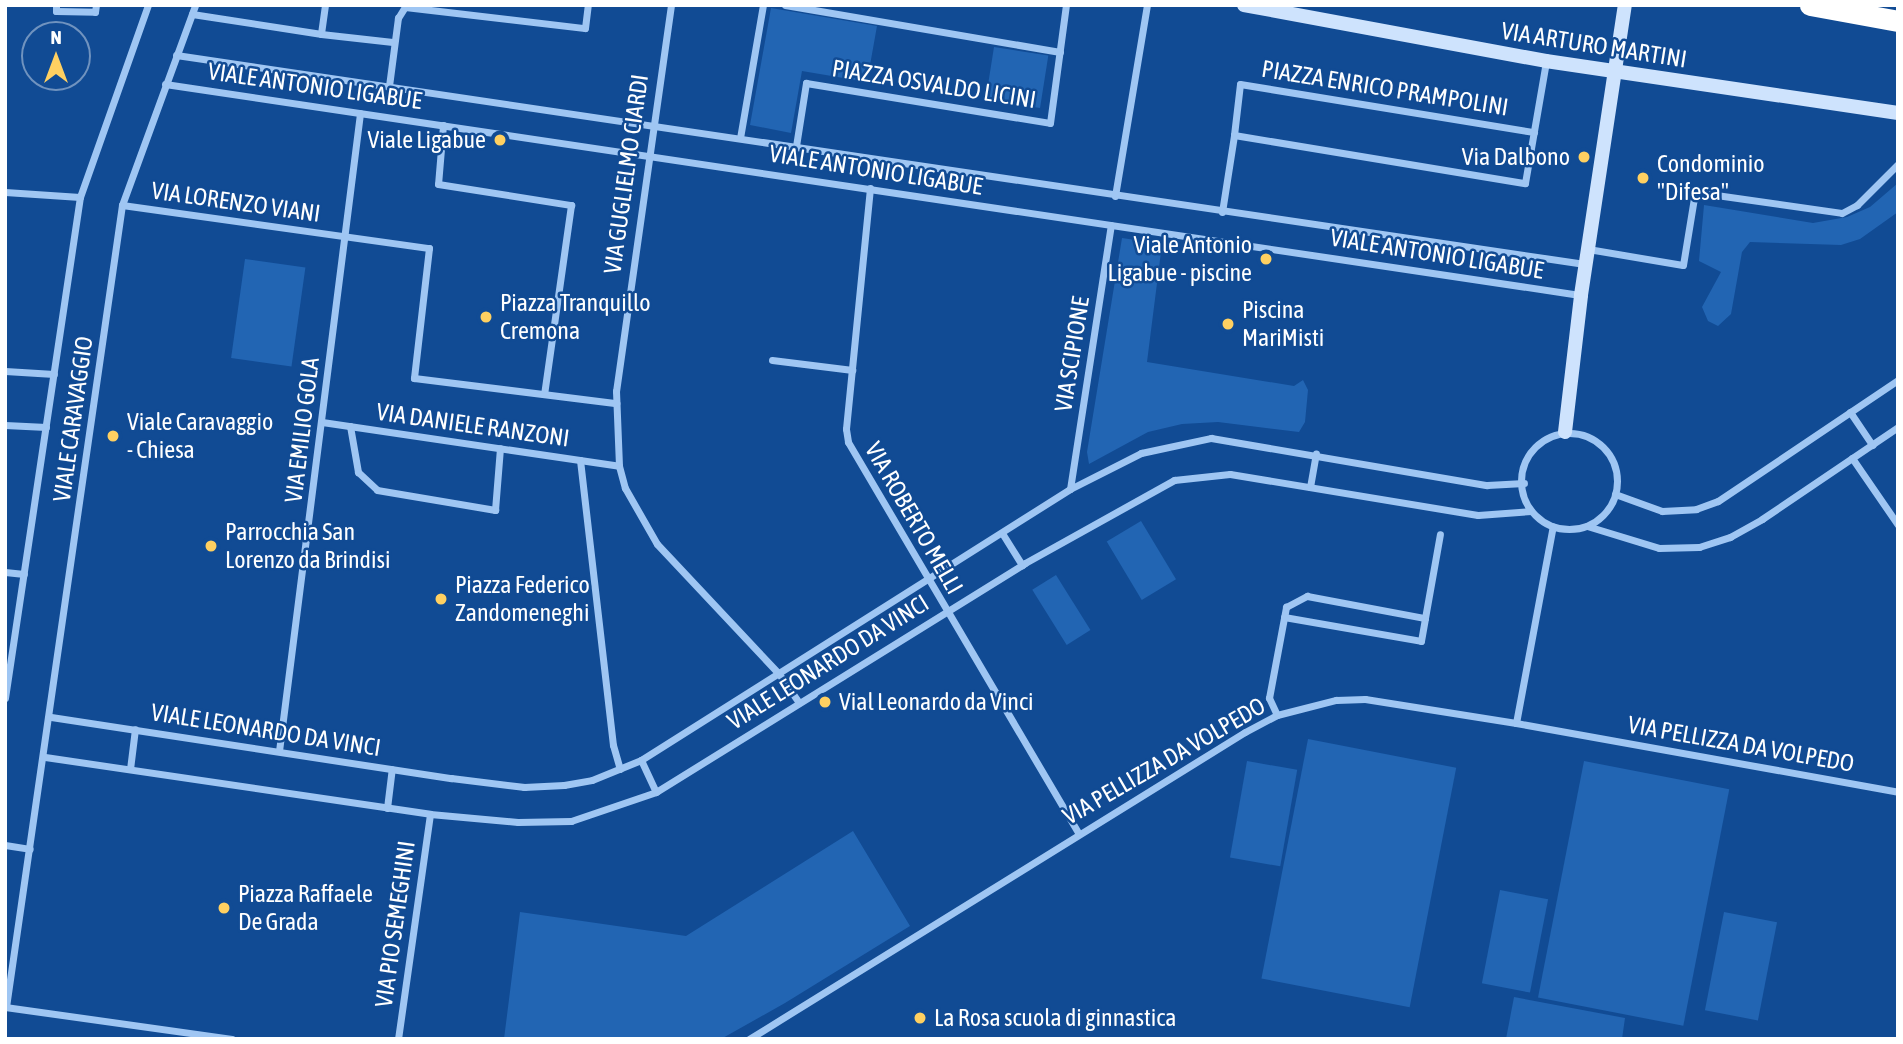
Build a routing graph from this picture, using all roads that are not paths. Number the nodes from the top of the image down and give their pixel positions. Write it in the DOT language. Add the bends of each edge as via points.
graph roads {
  1 [pos="56,5"];
  2 [pos="96,5"];
  3 [pos="148,5"];
  4 [pos="195,5"];
  5 [pos="325,5"];
  6 [pos="588,5"];
  7 [pos="671,5"];
  8 [pos="764,5"];
  9 [pos="785,5"];
  10 [pos="1066,5"];
  11 [pos="1147,5"];
  12 [pos="1244,5"];
  13 [pos="1810,5"];
  14 [pos="1624,13"];
  15 [pos="192,14"];
  16 [pos="1898,21"];
  17 [pos="321,34"];
  18 [pos="393,42"];
  19 [pos="1060,52"];
  20 [pos="176,55"];
  21 [pos="1546,61"];
  22 [pos="1615,72"];
  23 [pos="166,83"];
  24 [pos="389,86"];
  25 [pos="360,113"];
  26 [pos="1898,113"];
  27 [pos="653,124"];
  28 [pos="443,125"];
  29 [pos="1534,132"];
  30 [pos="1234,135"];
  31 [pos="740,138"];
  32 [pos="796,146"];
  33 [pos="647,156"];
  34 [pos="1898,164"];
  35 [pos="870,188"];
  36 [pos="5,192"];
  37 [pos="80,197"];
  38 [pos="1115,197"];
  39 [pos="122,205"];
  40 [pos="1222,212"];
  41 [pos="1111,225"];
  42 [pos="345,236"];
  43 [pos="1586,257"];
  44 [pos="1581,295"];
  45 [pos="772,360"];
  46 [pos="852,370"];
  47 [pos="5,371"];
  48 [pos="54,374"];
  49 [pos="1898,380"];
  50 [pos="544,394"];
  51 [pos="616,403"];
  52 [pos="1850,412"];
  53 [pos="322,422"];
  54 [pos="5,425"];
  55 [pos="350,426"];
  56 [pos="46,427"];
  57 [pos="1898,427"];
  58 [pos="1565,432"];
  59 [pos="1872,445"];
  60 [pos="500,448"];
  61 [pos="1315,454"];
  62 [pos="1852,458"];
  63 [pos="580,460"];
  64 [pos="619,466"];
  65 [pos="1524,484"];
  66 [pos="1310,486"];
  67 [pos="1070,489"];
  68 [pos="1615,494"];
  69 [pos="1531,511"];
  70 [pos="1898,525"];
  71 [pos="1553,526"];
  72 [pos="1587,526"];
  73 [pos="1002,533"];
  74 [pos="1440,534"];
  75 [pos="1022,565"];
  76 [pos="5,572"];
  77 [pos="24,574"];
  78 [pos="930,580"];
  79 [pos="945,613"];
  80 [pos="1284,617"];
  81 [pos="1425,618"];
  82 [pos="5,635"];
  83 [pos="15,635"];
  84 [pos="779,674"];
  85 [pos="5,698"];
  86 [pos="799,703"];
  87 [pos="1277,715"];
  88 [pos="51,717"];
  89 [pos="1517,723"];
  90 [pos="135,729"];
  91 [pos="279,751"];
  92 [pos="45,757"];
  93 [pos="641,760"];
  94 [pos="130,769"];
  95 [pos="392,769"];
  96 [pos="620,769"];
  97 [pos="656,792"];
  98 [pos="1898,792"];
  99 [pos="387,808"];
  100 [pos="430,814"];
  101 [pos="1078,832"];
  102 [pos="5,845"];
  103 [pos="30,849"];
  104 [pos="6,1007"];
  105 [pos="232,1039"];
  106 [pos="398,1039"];
  107 [pos="749,1039"];
  1 -- 2 [label="street" via="55,10 95,12"];
  3 -- 37 [label="street, VIALE CARAVAGGIO"];
  4 -- 15 [label="street, VIALE CARAVAGGIO"];
  5 -- 17 [label="street"];
  6 -- 18 [label="street" via="585,28 405,7"];
  7 -- 27 [label="street, VIA GUGLIELMO CIARDI"];
  8 -- 31 [label="street"];
  9 -- 19 [label="street, PIAZZA OSVALDO LICINI"];
  10 -- 19 [label="street, PIAZZA OSVALDO LICINI"];
  11 -- 38 [label="street"];
  12 -- 21 [label="street, VIA ARTURO MARTINI"];
  13 -- 16 [label="highway"];
  14 -- 22 [label="street"];
  15 -- 17 [label="street"];
  15 -- 20 [label="street, VIALE CARAVAGGIO"];
  17 -- 18 [label="street"];
  18 -- 24 [label="street"];
  19 -- 32 [label="street, PIAZZA OSVALDO LICINI" via="1050,123 806,83"];
  20 -- 23 [label="street, VIALE CARAVAGGIO"];
  20 -- 24 [label="street, VIALE ANTONIO LIGABUE"];
  21 -- 22 [label="street, VIA ARTURO MARTINI"];
  21 -- 29 [label="street, PIAZZA ENRICO PRAMPOLINI"];
  22 -- 26 [label="street, VIA ARTURO MARTINI"];
  22 -- 43 [label="street"];
  23 -- 25 [label="street, VIALE ANTONIO LIGABUE"];
  23 -- 39 [label="street, VIALE CARAVAGGIO"];
  24 -- 27 [label="street, VIALE ANTONIO LIGABUE"];
  25 -- 28 [label="street, VIALE ANTONIO LIGABUE"];
  25 -- 42 [label="street, VIA EMILIO GOLA"];
  27 -- 31 [label="street, VIALE ANTONIO LIGABUE"];
  27 -- 33 [label="street, VIA GUGLIELMO CIARDI"];
  28 -- 33 [label="street, VIALE ANTONIO LIGABUE"];
  28 -- 50 [label="street" via="438,184 572,205"];
  29 -- 30 [label="street, PIAZZA ENRICO PRAMPOLINI" via="1525,183"];
  29 -- 30 [label="street, PIAZZA ENRICO PRAMPOLINI" via="1240,83"];
  30 -- 40 [label="street, PIAZZA ENRICO PRAMPOLINI"];
  31 -- 32 [label="street, VIALE ANTONIO LIGABUE"];
  32 -- 38 [label="street, VIALE ANTONIO LIGABUE"];
  33 -- 35 [label="street, VIALE ANTONIO LIGABUE"];
  33 -- 51 [label="street, VIA GUGLIELMO CIARDI"];
  34 -- 43 [label="street, VIALE ANTONIO LIGABUE" via="1857,205 1842,213 1695,192 1683,265"];
  35 -- 41 [label="street, VIALE ANTONIO LIGABUE"];
  35 -- 46 [label="street, VIA ROBERTO MELLI"];
  36 -- 37 [label="street"];
  37 -- 48 [label="street, VIALE CARAVAGGIO"];
  38 -- 40 [label="street, VIALE ANTONIO LIGABUE"];
  39 -- 42 [label="street, VIA LORENZO VIANI"];
  39 -- 88 [label="street, VIALE CARAVAGGIO"];
  40 -- 43 [label="street, VIALE ANTONIO LIGABUE"];
  41 -- 44 [label="street, VIALE ANTONIO LIGABUE"];
  41 -- 67 [label="street, VIA SCIPIONE"];
  42 -- 50 [label="street" via="429,248 414,378"];
  42 -- 53 [label="street, VIA EMILIO GOLA"];
  43 -- 44 [label="street"];
  44 -- 58 [label="street"];
  45 -- 46 [label="street"];
  46 -- 78 [label="street, VIA ROBERTO MELLI" via="848,442"];
  47 -- 48 [label="street"];
  48 -- 56 [label="street, VIALE CARAVAGGIO"];
  49 -- 52 [label="street"];
  50 -- 51 [label="street"];
  51 -- 64 [label="street, VIA GUGLIELMO CIARDI"];
  52 -- 59 [label="street"];
  52 -- 68 [label="street" via="1718,501 1696,509 1662,511"];
  53 -- 55 [label="street, VIA DANIELE RANZONI"];
  53 -- 91 [label="street, VIA EMILIO GOLA"];
  54 -- 56 [label="street"];
  55 -- 60 [label="street, VIA DANIELE RANZONI"];
  55 -- 60 [label="street" via="358,472 377,490 495,510"];
  56 -- 77 [label="street, VIALE CARAVAGGIO"];
  57 -- 59 [label="street"];
  58 -- 65 [label="street" via="1547,438 1529,456"];
  58 -- 68 [label="street" via="1595,440 1604,450 1615,474"];
  59 -- 62 [label="street"];
  60 -- 63 [label="street, VIA DANIELE RANZONI"];
  61 -- 65 [label="street, VIALE LEONARDO DA VINCI" via="1487,485"];
  61 -- 66 [label="street"];
  61 -- 67 [label="street, VIALE LEONARDO DA VINCI" via="1210,438 1141,453"];
  62 -- 70 [label="street"];
  62 -- 72 [label="street" via="1762,519 1699,547 1659,548"];
  63 -- 64 [label="street, VIA DANIELE RANZONI"];
  63 -- 96 [label="street" via="613,745"];
  64 -- 84 [label="street, VIA GUGLIELMO CIARDI" via="625,488 657,544"];
  65 -- 69 [label="street"];
  66 -- 69 [label="street, VIALE LEONARDO DA VINCI" via="1478,515"];
  66 -- 75 [label="street, VIALE LEONARDO DA VINCI" via="1230,474 1174,480"];
  67 -- 73 [label="street, VIALE LEONARDO DA VINCI"];
  68 -- 72 [label="street" via="1599,520"];
  69 -- 71 [label="street"];
  71 -- 72 [label="street"];
  71 -- 89 [label="street"];
  73 -- 75 [label="street"];
  73 -- 78 [label="street, VIALE LEONARDO DA VINCI"];
  74 -- 81 [label="street"];
  75 -- 79 [label="street, VIALE LEONARDO DA VINCI"];
  76 -- 77 [label="street"];
  77 -- 83 [label="street, VIALE CARAVAGGIO"];
  78 -- 79 [label="street, VIA ROBERTO MELLI"];
  78 -- 84 [label="street, VIALE LEONARDO DA VINCI"];
  79 -- 86 [label="street, VIALE LEONARDO DA VINCI"];
  79 -- 101 [label="street, VIA ROBERTO MELLI"];
  80 -- 81 [label="street" via="1294,600 1307,596"];
  80 -- 81 [label="street" via="1421,641"];
  80 -- 87 [label="street" via="1269,698"];
  82 -- 83 [label="street"];
  83 -- 85 [label="street, VIALE CARAVAGGIO"];
  84 -- 86 [label="street, VIA GUGLIELMO CIARDI"];
  84 -- 93 [label="street, VIALE LEONARDO DA VINCI"];
  86 -- 97 [label="street, VIALE LEONARDO DA VINCI"];
  87 -- 89 [label="street, VIA PELLIZZA DA VOLPEDO" via="1336,700 1365,699"];
  87 -- 101 [label="street, VIA PELLIZZA DA VOLPEDO"];
  88 -- 90 [label="street, VIALE LEONARDO DA VINCI"];
  88 -- 92 [label="street, VIALE CARAVAGGIO"];
  89 -- 98 [label="street, VIA PELLIZZA DA VOLPEDO"];
  90 -- 91 [label="street, VIALE LEONARDO DA VINCI"];
  90 -- 94 [label="street, VIALE LEONARDO DA VINCI"];
  91 -- 95 [label="street, VIALE LEONARDO DA VINCI"];
  92 -- 94 [label="street, VIALE LEONARDO DA VINCI"];
  92 -- 103 [label="street, VIALE CARAVAGGIO"];
  93 -- 96 [label="street, VIALE LEONARDO DA VINCI"];
  93 -- 97 [label="street"];
  94 -- 99 [label="street, VIALE LEONARDO DA VINCI"];
  95 -- 96 [label="street, VIALE LEONARDO DA VINCI" via="524,787 592,780"];
  95 -- 99 [label="street, VIALE LEONARDO DA VINCI"];
  97 -- 100 [label="street, VIALE LEONARDO DA VINCI" via="571,821 518,822"];
  99 -- 100 [label="street, VIALE LEONARDO DA VINCI"];
  100 -- 106 [label="street, VIA PIO SEMEGHINI"];
  101 -- 107 [label="street, VIA PELLIZZA DA VOLPEDO"];
  102 -- 103 [label="street"];
  103 -- 104 [label="street, VIALE CARAVAGGIO"];
  104 -- 105 [label="street"];
}
